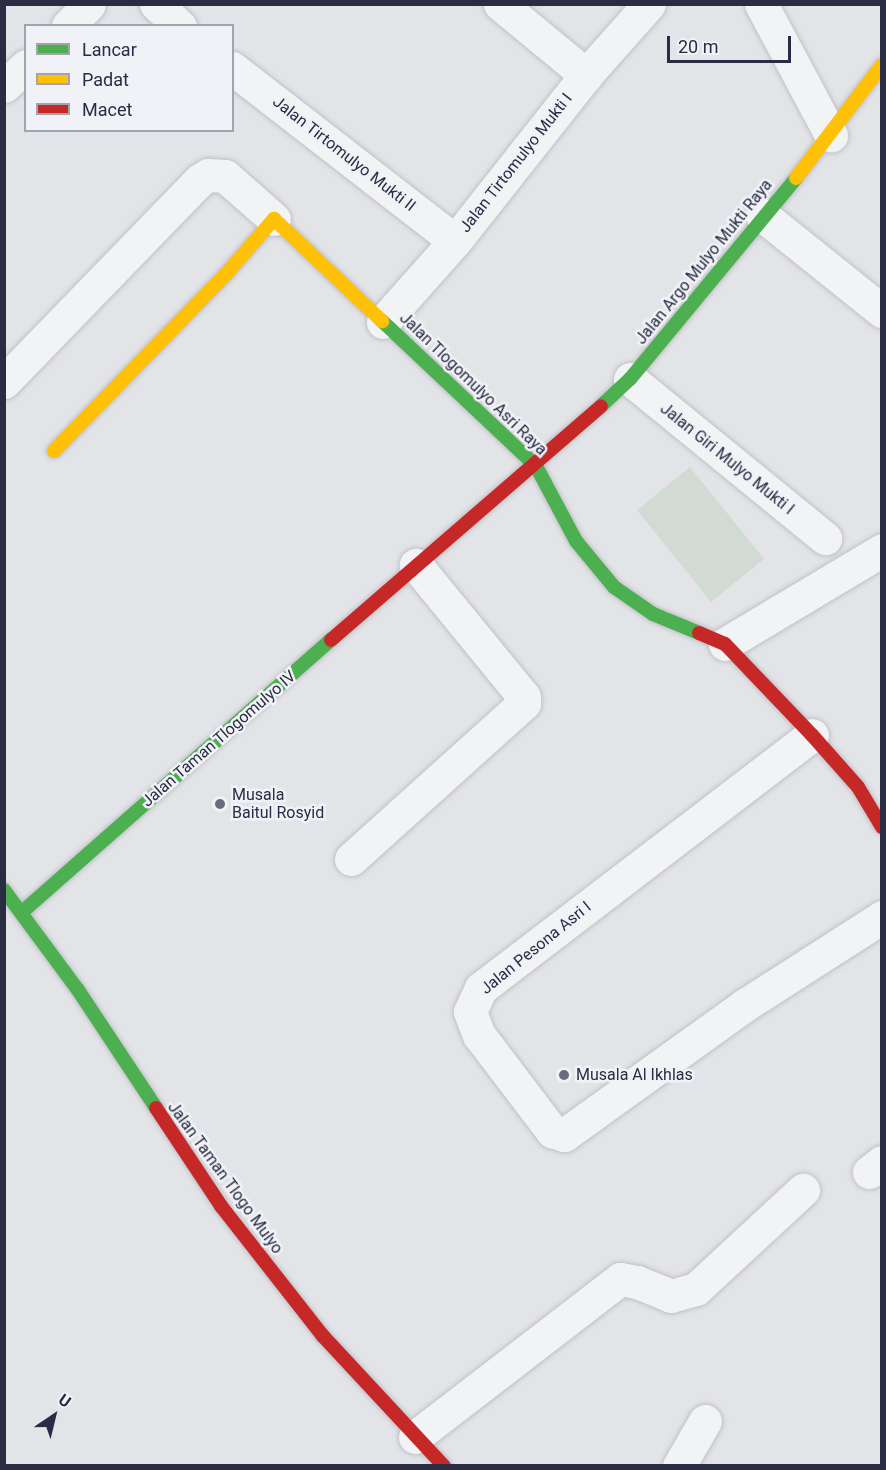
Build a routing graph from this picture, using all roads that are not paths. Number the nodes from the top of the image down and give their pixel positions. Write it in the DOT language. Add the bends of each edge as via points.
graph roads {
  1 [pos="90,4"];
  2 [pos="156,4"];
  3 [pos="500,4"];
  4 [pos="649,4"];
  5 [pos="761,4"];
  6 [pos="70,24"];
  7 [pos="178,24"];
  8 [pos="882,65"];
  9 [pos="24,68"];
  10 [pos="234,70"];
  11 [pos="586,75"];
  12 [pos="4,86"];
  13 [pos="831,135"];
  14 [pos="762,215"];
  15 [pos="274,219"];
  16 [pos="454,241"];
  17 [pos="882,311"];
  18 [pos="383,322"];
  19 [pos="630,379"];
  20 [pos="4,382"];
  21 [pos="54,451"];
  22 [pos="536,466"];
  23 [pos="825,538"];
  24 [pos="882,550"];
  25 [pos="416,565"];
  26 [pos="725,644"];
  27 [pos="812,735"];
  28 [pos="882,827"];
  29 [pos="351,859"];
  30 [pos="4,891"];
  31 [pos="22,912"];
  32 [pos="882,917"];
  33 [pos="803,1190"];
  34 [pos="705,1420"];
  35 [pos="415,1437"];
  36 [pos="444,1466"];
  37 [pos="679,1466"];
  1 -- 6 [label="street"];
  2 -- 7 [label="street"];
  3 -- 11 [label="street"];
  4 -- 11 [label="street, Jalan Tirtomulyo Mukti I"];
  5 -- 13 [label="street"];
  8 -- 13 [label="street, Jalan Argo Mulyo Mukti Raya"];
  9 -- 12 [label="street"];
  10 -- 16 [label="street, Jalan Tirtomulyo Mukti II"];
  11 -- 16 [label="street, Jalan Tirtomulyo Mukti I"];
  13 -- 14 [label="street, Jalan Argo Mulyo Mukti Raya"];
  14 -- 17 [label="street"];
  14 -- 19 [label="street, Jalan Argo Mulyo Mukti Raya"];
  15 -- 18 [label="street, Jalan Tlogomulyo Asri Raya"];
  15 -- 20 [label="street" via="225,176 208,175"];
  15 -- 21 [label="street" via="227,273"];
  16 -- 18 [label="street, Jalan Tirtomulyo Mukti I"];
  18 -- 22 [label="street, Jalan Tlogomulyo Asri Raya"];
  19 -- 22 [label="street, Jalan Argo Mulyo Mukti Raya"];
  19 -- 23 [label="street, Jalan Giri Mulyo Mukti I"];
  22 -- 25 [label="street, Jalan Taman Tlogomulyo IV"];
  22 -- 26 [label="street, Jalan Tlogomulyo Asri Raya" via="576,541 614,587 653,614"];
  24 -- 26 [label="street"];
  25 -- 29 [label="street" via="524,697 524,703"];
  25 -- 31 [label="street, Jalan Taman Tlogomulyo IV"];
  26 -- 27 [label="street, Jalan Tlogomulyo Asri Raya"];
  27 -- 28 [label="street, Jalan Tlogomulyo Asri Raya" via="858,787"];
  27 -- 32 [label="street, Jalan Pesona Asri I" via="481,988 470,1012 479,1035 552,1131 564,1135 746,1005"];
  30 -- 31 [label="street, Jalan Taman Tlogo Mulyo"];
  31 -- 35 [label="street, Jalan Taman Tlogo Mulyo" via="221,1206 323,1336"];
  33 -- 35 [label="street" via="696,1289 672,1296 620,1279"];
  34 -- 37 [label="street"];
  35 -- 36 [label="street, Jalan Taman Tlogo Mulyo"];
}
